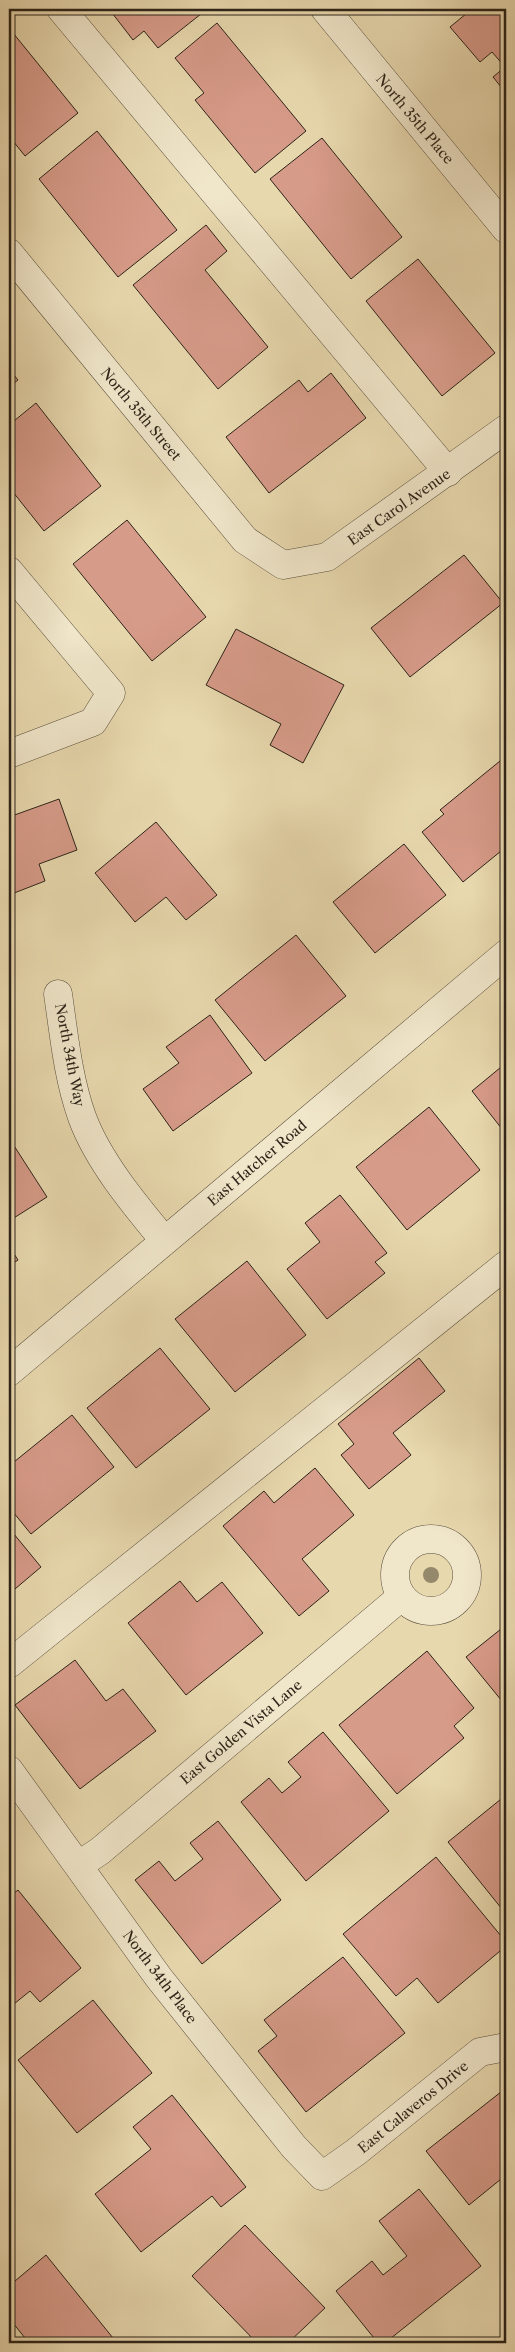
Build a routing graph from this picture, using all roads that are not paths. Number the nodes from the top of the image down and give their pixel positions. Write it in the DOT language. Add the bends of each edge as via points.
graph roads {
  1 [pos="61,9"];
  2 [pos="324,9"];
  3 [pos="506,228"];
  4 [pos="9,253"];
  5 [pos="506,429"];
  6 [pos="448,472"];
  7 [pos="284,565"];
  8 [pos="9,571"];
  9 [pos="9,754"];
  10 [pos="506,954"];
  11 [pos="58,994"];
  12 [pos="164,1240"];
  13 [pos="506,1265"];
  14 [pos="9,1372"];
  15 [pos="401,1597"];
  16 [pos="9,1664"];
  17 [pos="9,1770"];
  18 [pos="79,1865"];
  19 [pos="506,2047"];
  20 [pos="322,2176"];
  1 -- 6 [label="street"];
  2 -- 3 [label="street, North 35th Place"];
  4 -- 7 [label="street, North 35th Street" via="245,540"];
  5 -- 6 [label="street, East Carol Avenue"];
  6 -- 7 [label="street, East Carol Avenue" via="327,557"];
  8 -- 9 [label="street" via="111,693 93,722"];
  10 -- 12 [label="street, East Hatcher Road"];
  11 -- 12 [label="street, North 34th Way" via="82,1118 108,1168"];
  12 -- 14 [label="street, East Hatcher Road"];
  13 -- 16 [label="street"];
  15 -- 18 [label="street, East Golden Vista Lane"];
  17 -- 18 [label="street, North 34th Place"];
  18 -- 20 [label="street, North 34th Place" via="159,1978 294,2147"];
  19 -- 20 [label="street, East Calaveros Drive" via="480,2052"];
}
